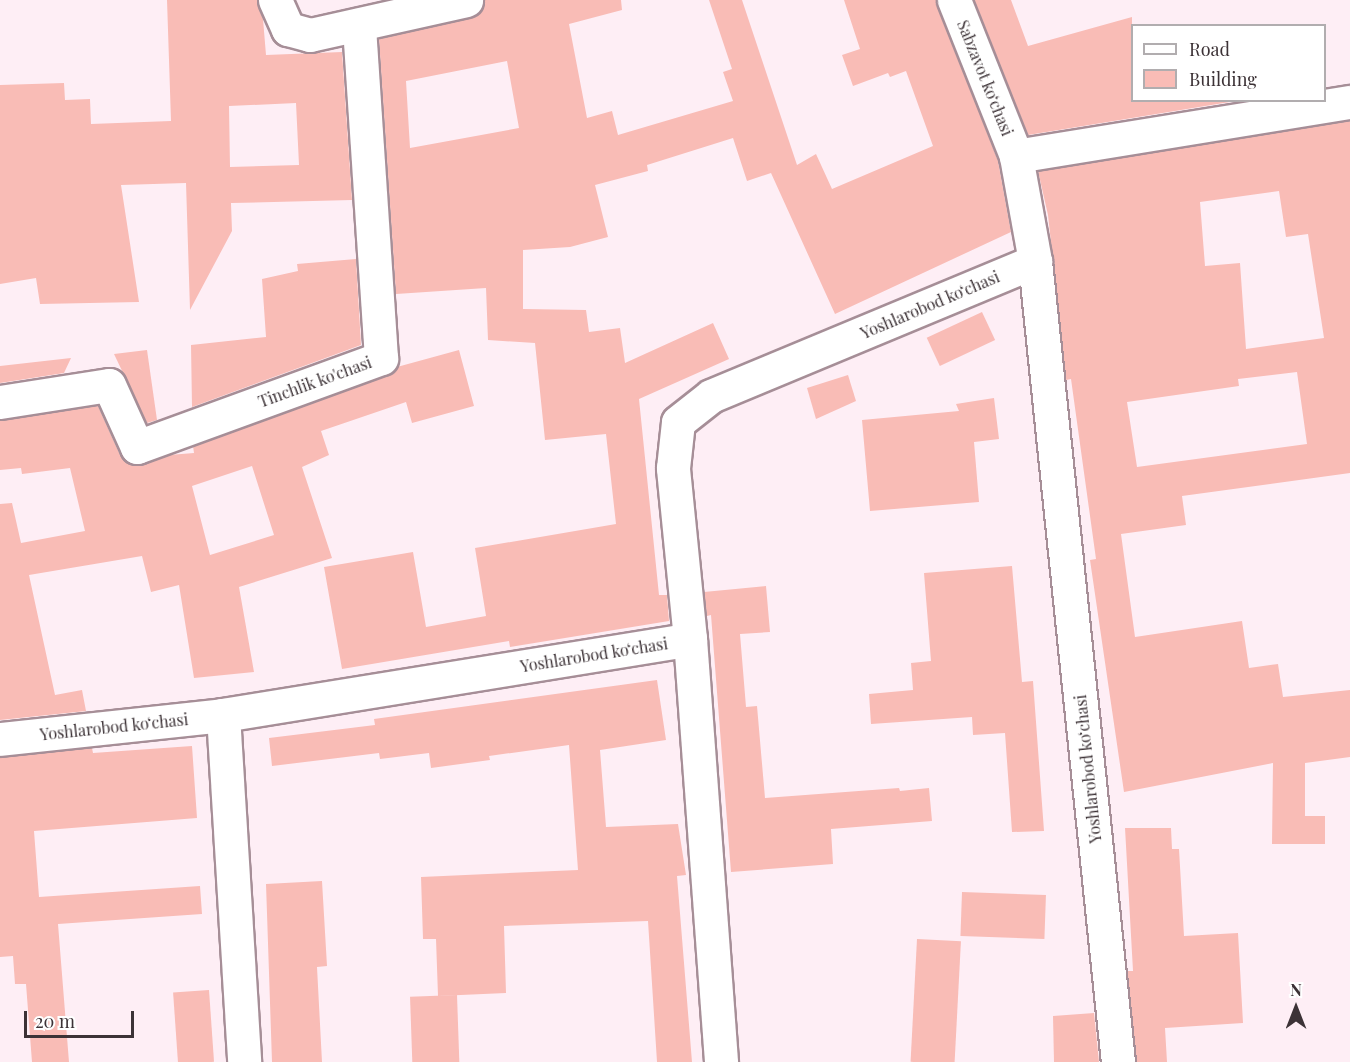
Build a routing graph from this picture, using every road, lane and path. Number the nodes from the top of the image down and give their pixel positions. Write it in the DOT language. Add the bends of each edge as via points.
graph roads {
  1 [pos="275,0"];
  2 [pos="466,0"];
  3 [pos="954,0"];
  4 [pos="359,25"];
  5 [pos="1350,102"];
  6 [pos="1016,156"];
  7 [pos="1035,261"];
  8 [pos="0,402"];
  9 [pos="690,639"];
  10 [pos="223,715"];
  11 [pos="0,738"];
  12 [pos="244,1062"];
  13 [pos="721,1062"];
  14 [pos="1118,1062"];
  1 -- 4 [label="street" via="288,29 310,35"];
  2 -- 4 [label="street"];
  3 -- 6 [label="street, Sabzavot koʻchasi"];
  4 -- 8 [label="street, Tinchlik ko'chasi" via="381,358 137,447 109,385"];
  5 -- 6 [label="street"];
  6 -- 7 [label="street, Yoshlarobod koʻchasi"];
  7 -- 9 [label="street, Yoshlarobod koʻchasi" via="711,396 678,422 673,468"];
  7 -- 14 [label="street, Yoshlarobod koʻchasi"];
  9 -- 10 [label="street, Yoshlarobod koʻchasi"];
  9 -- 13 [label="street"];
  10 -- 11 [label="street, Yoshlarobod koʻchasi"];
  10 -- 12 [label="street"];
}
